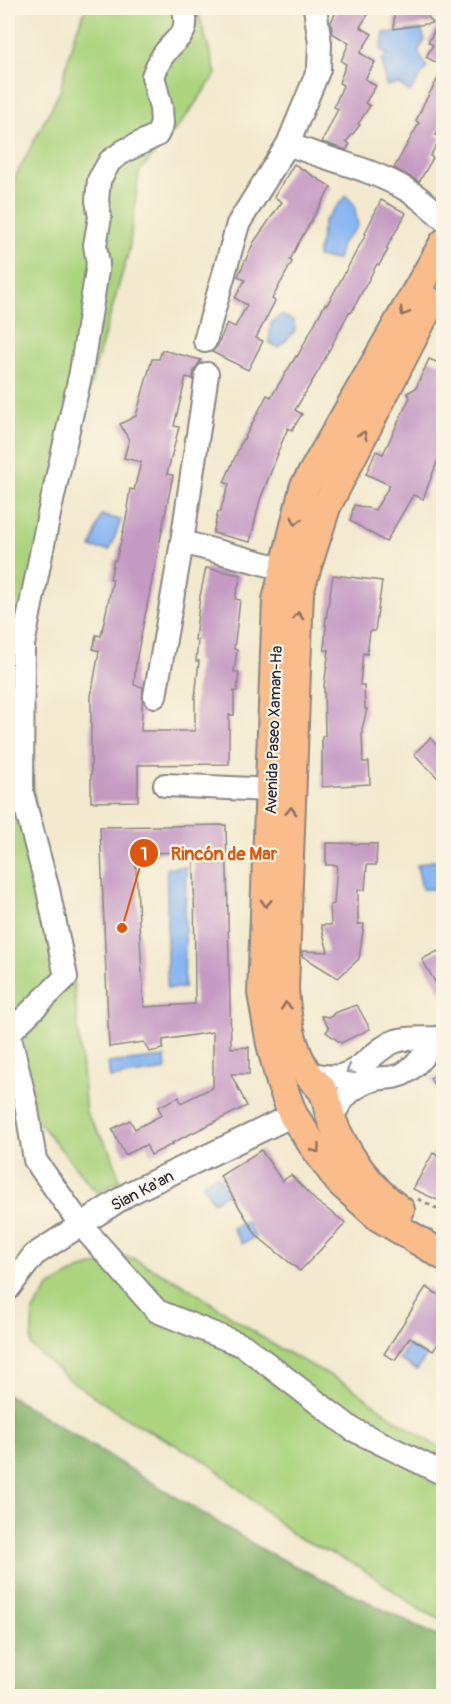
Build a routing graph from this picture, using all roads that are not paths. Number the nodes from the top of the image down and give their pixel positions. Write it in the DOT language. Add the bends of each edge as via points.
graph roads {
  1 [pos="184,8"];
  2 [pos="315,8"];
  3 [pos="288,144"];
  4 [pos="444,219"];
  5 [pos="444,243"];
  6 [pos="444,278"];
  7 [pos="205,341"];
  8 [pos="207,374"];
  9 [pos="321,485"];
  10 [pos="182,542"];
  11 [pos="284,569"];
  12 [pos="286,648"];
  13 [pos="155,696"];
  14 [pos="165,785"];
  15 [pos="271,790"];
  16 [pos="441,1037"];
  17 [pos="282,1042"];
  18 [pos="307,1073"];
  19 [pos="293,1115"];
  20 [pos="332,1118"];
  21 [pos="348,1174"];
  22 [pos="81,1225"];
  23 [pos="444,1234"];
  24 [pos="444,1256"];
  25 [pos="8,1289"];
  26 [pos="444,1474"];
  1 -- 22 [label="street" via="187,24 153,76 161,108 162,124 157,135 110,161 99,180 100,217 95,245 98,264 81,372 23,645 22,793 66,977 9,1033 35,1160"];
  2 -- 3 [label="street" via="319,69"];
  3 -- 4 [label="street" via="366,170 408,190"];
  3 -- 7 [label="street" via="238,224"];
  5 -- 9 [label="main road, Avenida Paseo Xaman-Ha, one-way"];
  9 -- 6 [label="main road, Avenida Paseo Xaman-Ha, one-way"];
  8 -- 10 [label="street"];
  9 -- 11 [label="main road, Avenida Paseo Xaman-Ha, one-way" via="304,488"];
  12 -- 9 [label="main road, Avenida Paseo Xaman-Ha, one-way" via="299,591 326,507"];
  10 -- 11 [label="street"];
  10 -- 13 [label="street"];
  11 -- 12 [label="main road, Avenida Paseo Xaman-Ha" via="277,600"];
  12 -- 15 [label="main road, Avenida Paseo Xaman-Ha"];
  17 -- 12 [label="main road, Avenida Paseo Xaman-Ha, one-way" via="286,1012"];
  14 -- 15 [label="street"];
  15 -- 17 [label="main road, Avenida Paseo Xaman-Ha, one-way" via="262,993"];
  16 -- 18 [label="street, one-way" via="397,1041 342,1076"];
  16 -- 20 [label="street" via="402,1075 377,1079 351,1090"];
  17 -- 18 [label="main road, Avenida Paseo Xaman-Ha"];
  17 -- 19 [label="main road, Avenida Paseo Xaman-Ha" via="281,1083"];
  18 -- 20 [label="main road, Avenida Paseo Xaman-Ha" via="322,1090"];
  19 -- 21 [label="main road, Avenida Paseo Xaman-Ha, one-way"];
  19 -- 22 [label="street, Sian Ka'an" via="130,1193"];
  20 -- 21 [label="main road, Avenida Paseo Xaman-Ha"];
  21 -- 23 [label="main road, Avenida Paseo Xaman-Ha" via="406,1215"];
  21 -- 24 [label="main road, Avenida Paseo Xaman-Ha" via="379,1217"];
  22 -- 25 [label="street, Sian Ka'an" via="34,1255"];
  22 -- 26 [label="street" via="157,1311 244,1346 352,1429"];
}
